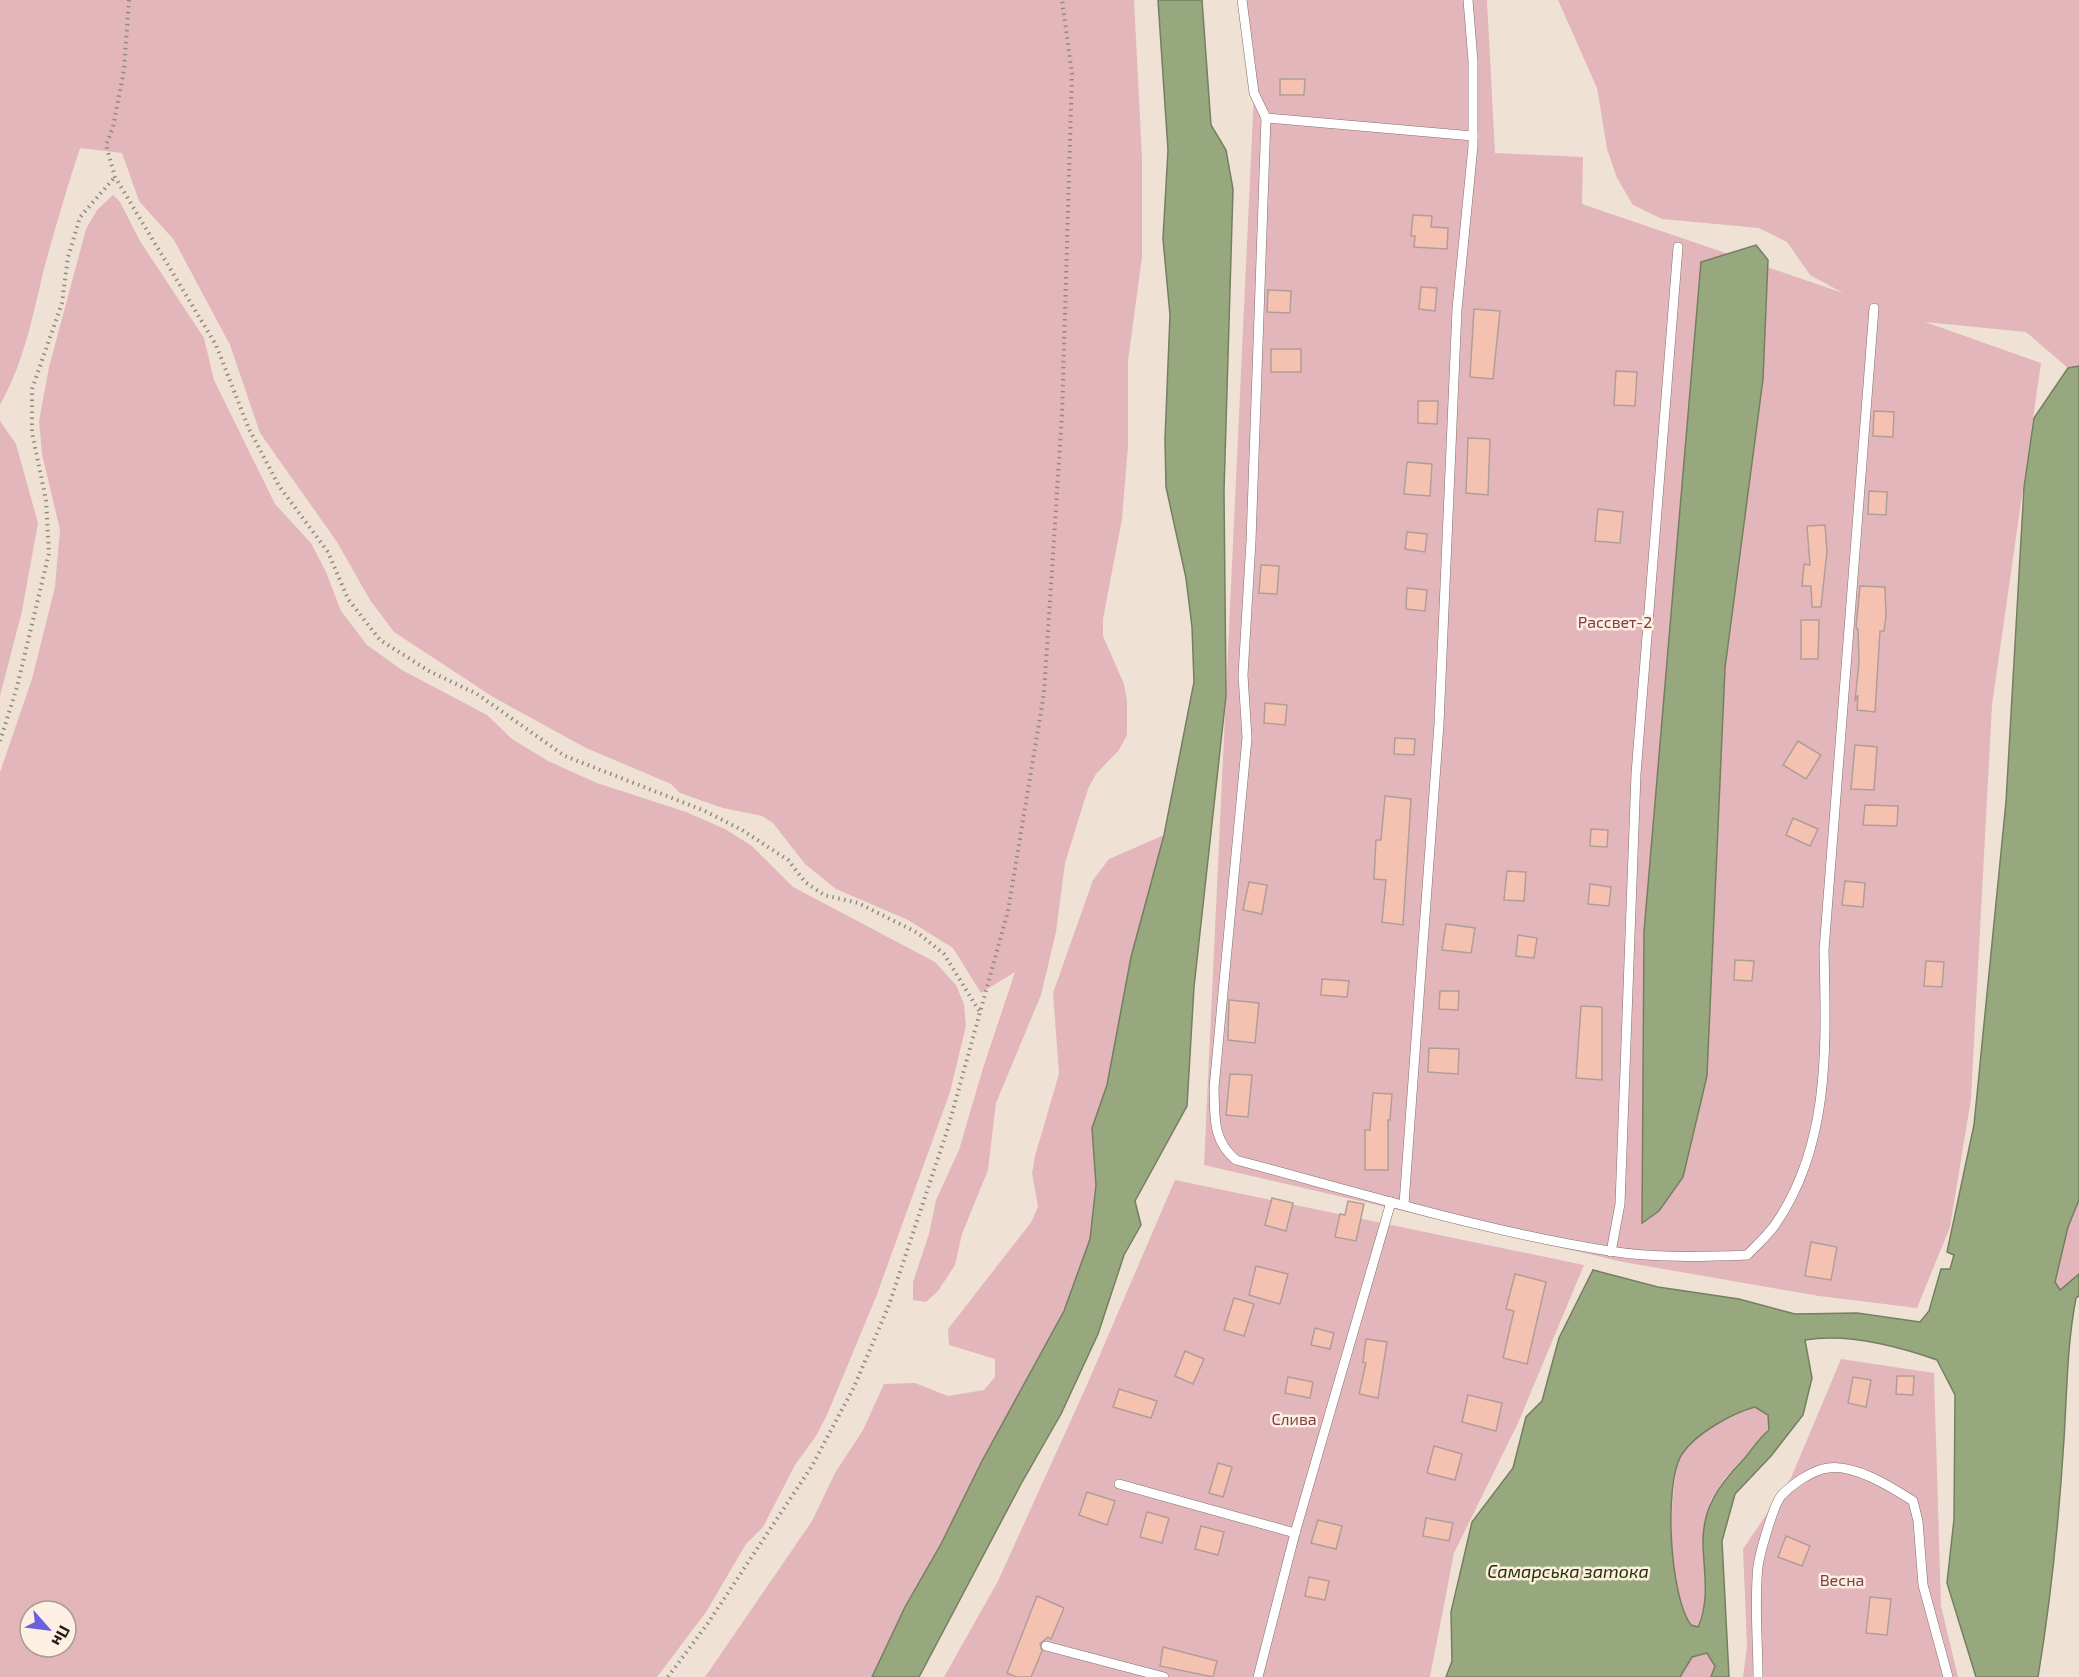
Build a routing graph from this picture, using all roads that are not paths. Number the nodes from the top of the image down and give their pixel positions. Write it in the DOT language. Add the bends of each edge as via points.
graph roads {
  1 [pos="1242,0"];
  2 [pos="1468,0"];
  3 [pos="1266,118"];
  4 [pos="1473,136"];
  5 [pos="1678,247"];
  6 [pos="1874,308"];
  7 [pos="1391,1202"];
  8 [pos="1404,1204"];
  9 [pos="1611,1252"];
  10 [pos="1119,1484"];
  11 [pos="1295,1533"];
  12 [pos="1046,1646"];
  13 [pos="1164,1677"];
  14 [pos="1258,1677"];
  15 [pos="1758,1677"];
  16 [pos="1948,1677"];
  1 -- 3 [label="lane" via="1254,93"];
  2 -- 4 [label="lane"];
  3 -- 4 [label="lane"];
  3 -- 7 [label="lane" via="1243,675 1247,738 1214,1088 1215,1128 1224,1150 1236,1160"];
  4 -- 8 [label="lane" via="1457,309 1439,724"];
  5 -- 9 [label="lane" via="1636,774 1620,1204"];
  6 -- 9 [label="lane" via="1824,950 1820,1112 1811,1154 1794,1194 1773,1227 1747,1255 1688,1257"];
  7 -- 8 [label="lane"];
  7 -- 11 [label="lane"];
  8 -- 9 [label="lane" via="1488,1228"];
  10 -- 11 [label="lane"];
  11 -- 14 [label="lane"];
  12 -- 13 [label="lane"];
  15 -- 16 [label="lane" via="1758,1566 1766,1533 1779,1498 1802,1479 1828,1468 1884,1482 1913,1501 1923,1585"];
}
